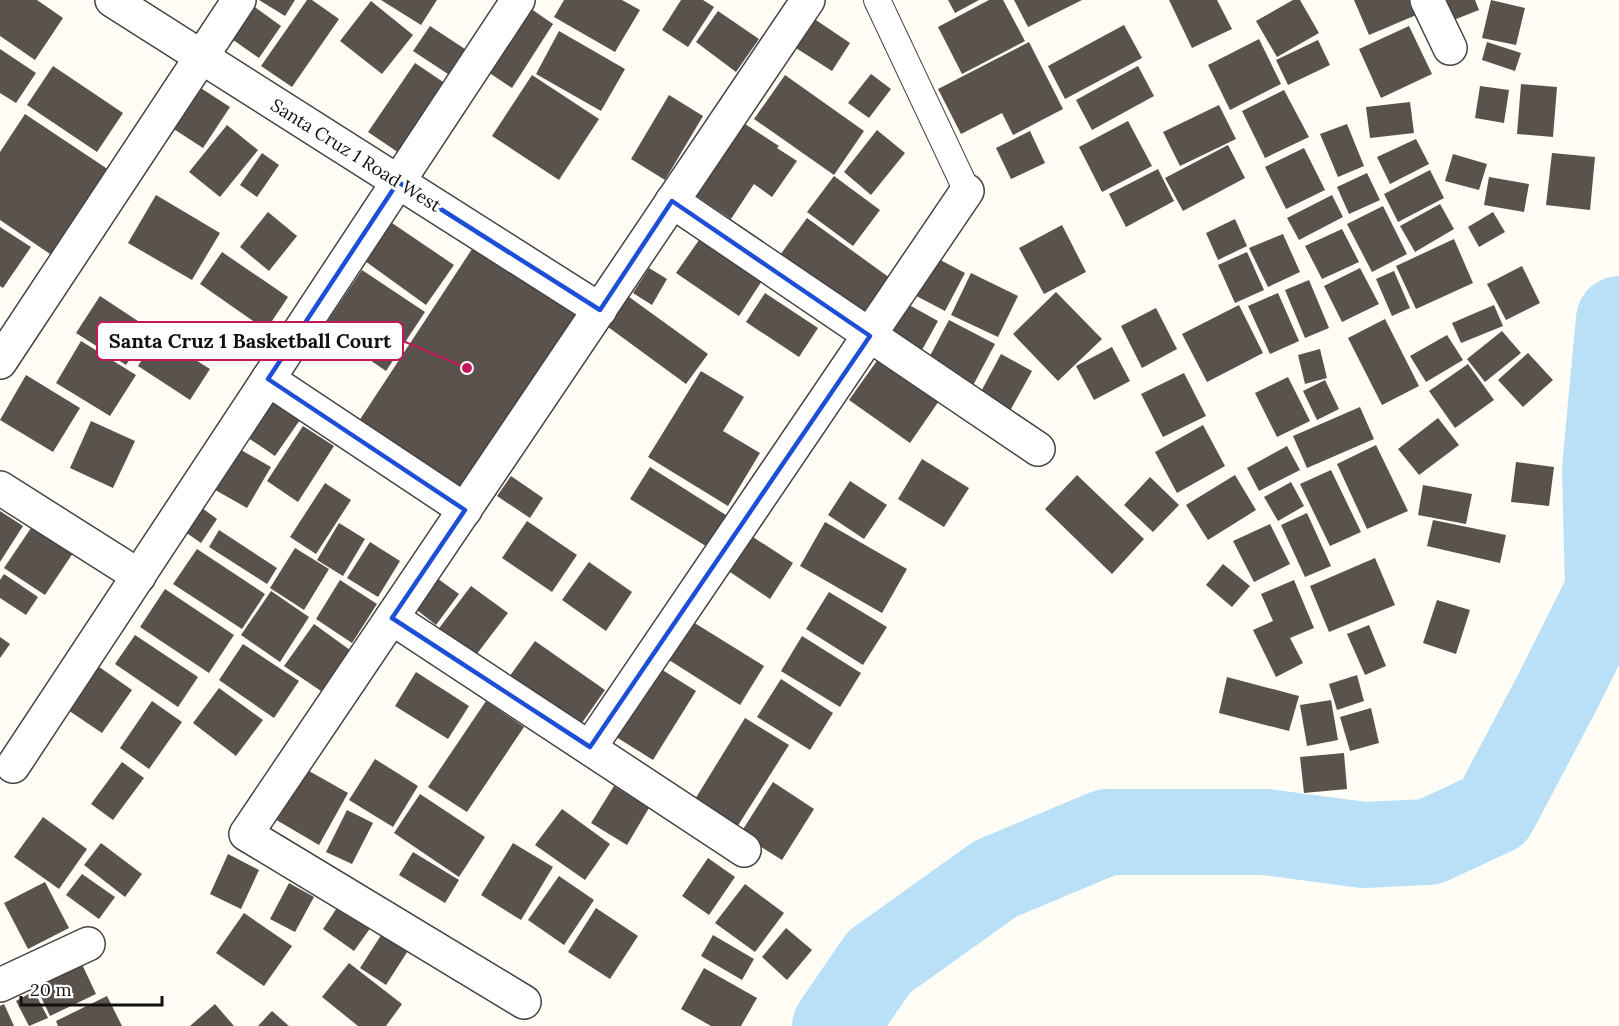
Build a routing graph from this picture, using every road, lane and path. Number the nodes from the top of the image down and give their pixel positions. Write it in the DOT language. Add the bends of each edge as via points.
graph roads {
  1 [pos="112,0"];
  2 [pos="239,0"];
  3 [pos="518,0"];
  4 [pos="808,0"];
  5 [pos="877,0"];
  6 [pos="1426,0"];
  7 [pos="1450,48"];
  8 [pos="202,57"];
  9 [pos="398,182"];
  10 [pos="967,191"];
  11 [pos="672,201"];
  12 [pos="600,310"];
  13 [pos="870,336"];
  14 [pos="0,362"];
  15 [pos="268,379"];
  16 [pos="1038,450"];
  17 [pos="0,488"];
  18 [pos="465,510"];
  19 [pos="139,576"];
  20 [pos="392,618"];
  21 [pos="591,747"];
  22 [pos="13,766"];
  23 [pos="744,850"];
  24 [pos="88,944"];
  25 [pos="0,985"];
  26 [pos="524,1002"];
  1 -- 8 [label="street, Santa Cruz 1 Road West"];
  2 -- 8 [label="street"];
  3 -- 9 [label="street"];
  4 -- 11 [label="street"];
  5 -- 10 [label="lane"];
  6 -- 7 [label="street"];
  8 -- 9 [label="street, Santa Cruz 1 Road West"];
  8 -- 14 [label="street"];
  9 -- 12 [label="street, Santa Cruz 1 Road West"];
  9 -- 15 [label="street"];
  10 -- 13 [label="street"];
  11 -- 12 [label="street"];
  11 -- 13 [label="street"];
  12 -- 18 [label="street"];
  13 -- 16 [label="street"];
  13 -- 21 [label="street"];
  15 -- 18 [label="street"];
  15 -- 19 [label="street"];
  17 -- 19 [label="street"];
  18 -- 20 [label="street"];
  19 -- 22 [label="street"];
  20 -- 21 [label="street"];
  20 -- 26 [label="street" via="246,834"];
  21 -- 23 [label="street"];
  24 -- 25 [label="street"];
}
